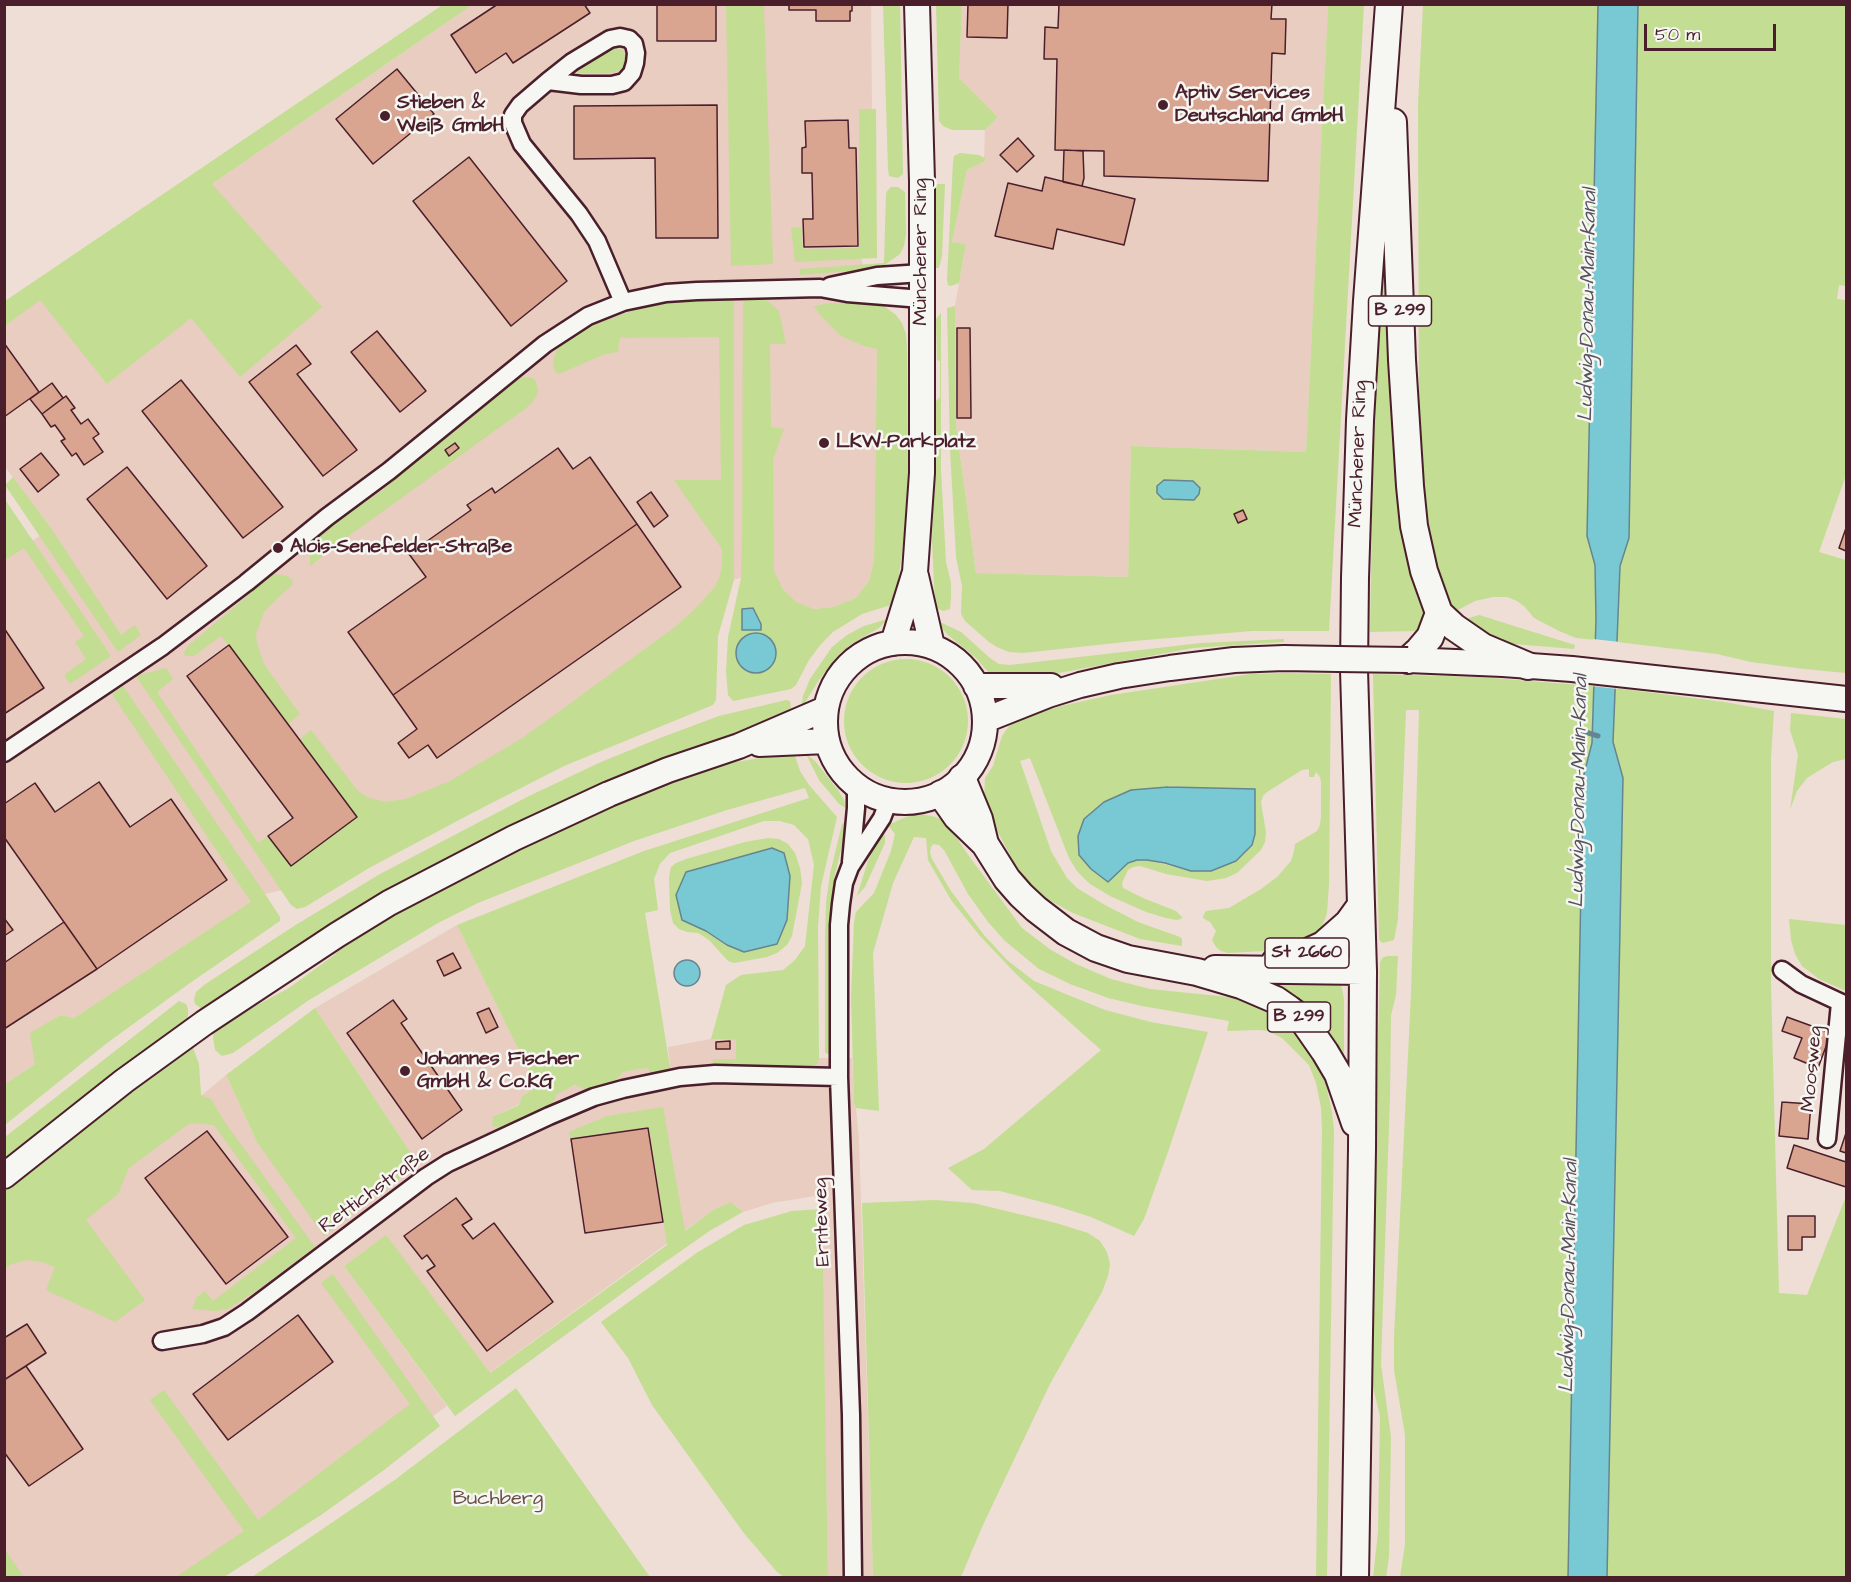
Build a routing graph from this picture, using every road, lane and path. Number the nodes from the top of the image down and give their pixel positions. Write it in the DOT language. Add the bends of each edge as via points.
graph roads {
  1 [pos="917,4"];
  2 [pos="1389,4"];
  3 [pos="548,81"];
  4 [pos="922,273"];
  5 [pos="820,288"];
  6 [pos="922,299"];
  7 [pos="623,302"];
  8 [pos="915,572"];
  9 [pos="1438,613"];
  10 [pos="893,643"];
  11 [pos="932,646"];
  12 [pos="1408,660"];
  13 [pos="1528,666"];
  14 [pos="1080,685"];
  15 [pos="976,686"];
  16 [pos="1846,699"];
  17 [pos="825,709"];
  18 [pos="985,720"];
  19 [pos="827,741"];
  20 [pos="739,746"];
  21 [pos="4,753"];
  22 [pos="962,778"];
  23 [pos="856,785"];
  24 [pos="940,794"];
  25 [pos="889,800"];
  26 [pos="985,844"];
  27 [pos="850,867"];
  28 [pos="1361,905"];
  29 [pos="1161,966"];
  30 [pos="1236,969"];
  31 [pos="1782,970"];
  32 [pos="1363,971"];
  33 [pos="1843,1004"];
  34 [pos="839,1077"];
  35 [pos="1827,1139"];
  36 [pos="1362,1149"];
  37 [pos="4,1176"];
  38 [pos="162,1341"];
  39 [pos="853,1578"];
  40 [pos="1355,1578"];
  1 -- 4 [label="main road, Münchener Ring"];
  2 -- 9 [label="main road, B 299" via="1398,282 1412,503 1424,571"];
  2 -- 28 [label="main road, Münchener Ring / B 299" via="1367,301 1356,545 1354,670"];
  3 -- 3 [label="street" via="610,39 620,37 634,44 635,63 624,82 580,85"];
  3 -- 7 [label="street" via="520,105 513,123 522,144 597,241"];
  4 -- 5 [label="street" via="877,276"];
  4 -- 6 [label="main road, Münchener Ring"];
  5 -- 6 [label="street"];
  5 -- 7 [label="street" via="683,292"];
  6 -- 8 [label="main road, Münchener Ring" via="922,473"];
  7 -- 21 [label="street" via="582,319 545,344 163,646"];
  8 -- 10 [label="main road, Münchener Ring"];
  8 -- 11 [label="main road, Münchener Ring"];
  9 -- 12 [label="main road" via="1430,637"];
  9 -- 13 [label="main road" via="1472,641"];
  10 -- 11 [label="main road"];
  10 -- 17 [label="main road" via="869,650 848,666 832,688"];
  11 -- 15 [label="main road" via="957,661"];
  12 -- 13 [label="main road"];
  12 -- 14 [label="main road, bridge" via="1234,660"];
  13 -- 16 [label="main road"];
  14 -- 15 [label="main road"];
  14 -- 18 [label="main road"];
  15 -- 18 [label="main road"];
  17 -- 19 [label="main road"];
  17 -- 20 [label="main road"];
  18 -- 22 [label="main road" via="978,754"];
  19 -- 20 [label="main road"];
  19 -- 23 [label="main road" via="835,762"];
  20 -- 37 [label="main road" via="609,794 388,903 204,1023"];
  22 -- 24 [label="main road"];
  22 -- 26 [label="main road"];
  23 -- 25 [label="main road"];
  23 -- 27 [label="street, Ernteweg"];
  24 -- 25 [label="main road" via="916,801"];
  24 -- 26 [label="main road"];
  25 -- 27 [label="street, Ernteweg" via="882,818"];
  26 -- 29 [label="main road, St 2660" via="1007,879 1052,922 1104,951"];
  27 -- 34 [label="street, Ernteweg" via="840,914"];
  28 -- 30 [label="main road, St 2660" via="1341,931 1313,950"];
  28 -- 32 [label="main road, B 299"];
  29 -- 30 [label="main road, St 2660"];
  29 -- 36 [label="main road, B 299" via="1241,985 1276,1000 1302,1019 1338,1074"];
  30 -- 32 [label="main road, St 2660"];
  31 -- 33 [label="street, Moosweg"];
  32 -- 36 [label="main road, B 299"];
  33 -- 35 [label="street, Moosweg"];
  34 -- 38 [label="street, Rettichstraße" via="715,1074 680,1077 594,1097 448,1163 224,1327"];
  34 -- 39 [label="street, Ernteweg"];
  36 -- 40 [label="main road, B 299"];
}
